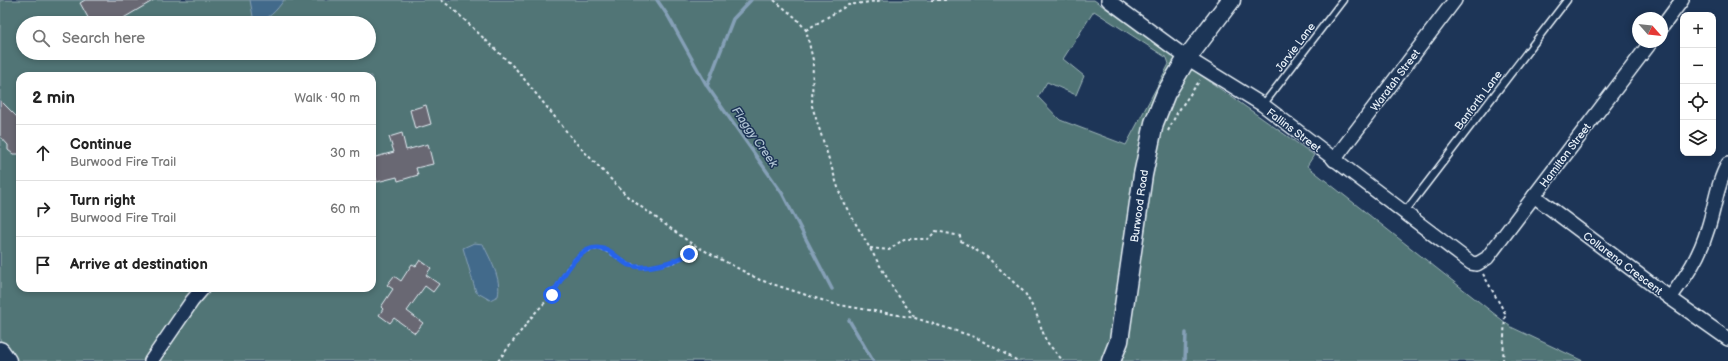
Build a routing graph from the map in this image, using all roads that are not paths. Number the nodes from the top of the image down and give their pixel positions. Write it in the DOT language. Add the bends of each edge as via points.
graph roads {
  1 [pos="1108,0"];
  2 [pos="1231,0"];
  3 [pos="1343,0"];
  4 [pos="1455,0"];
  5 [pos="1567,0"];
  6 [pos="1682,0"];
  7 [pos="1668,19"];
  8 [pos="1646,48"];
  9 [pos="1187,58"];
  10 [pos="1262,105"];
  11 [pos="1334,160"];
  12 [pos="1728,164"];
  13 [pos="1534,196"];
  14 [pos="1404,213"];
  15 [pos="1477,264"];
  16 [pos="199,292"];
  17 [pos="1670,298"];
  18 [pos="1728,340"];
  19 [pos="0,351"];
  20 [pos="7,361"];
  21 [pos="151,361"];
  22 [pos="1111,361"];
  1 -- 9 [label="street, Fallins Street"];
  2 -- 9 [label="main road, Burwood Road"];
  3 -- 10 [label="lane, Jarvie Lane"];
  4 -- 11 [label="street, Waratah Street"];
  5 -- 14 [label="lane, Banforth Lane"];
  6 -- 7 [label="street"];
  8 -- 13 [label="street, Hamilton Street"];
  9 -- 10 [label="street, Fallins Street"];
  9 -- 22 [label="main road, Burwood Road" via="1166,93 1154,123 1147,152 1119,341"];
  10 -- 11 [label="street, Fallins Street"];
  11 -- 14 [label="street, Fallins Street"];
  12 -- 17 [label="street, Collarena Crescent" via="1697,259"];
  13 -- 15 [label="street, Hamilton Street" via="1487,258"];
  13 -- 17 [label="street, Collarena Crescent"];
  14 -- 15 [label="street, Fallins Street" via="1466,261"];
  16 -- 21 [label="street"];
  17 -- 18 [label="street"];
  19 -- 20 [label="main road"];
}
